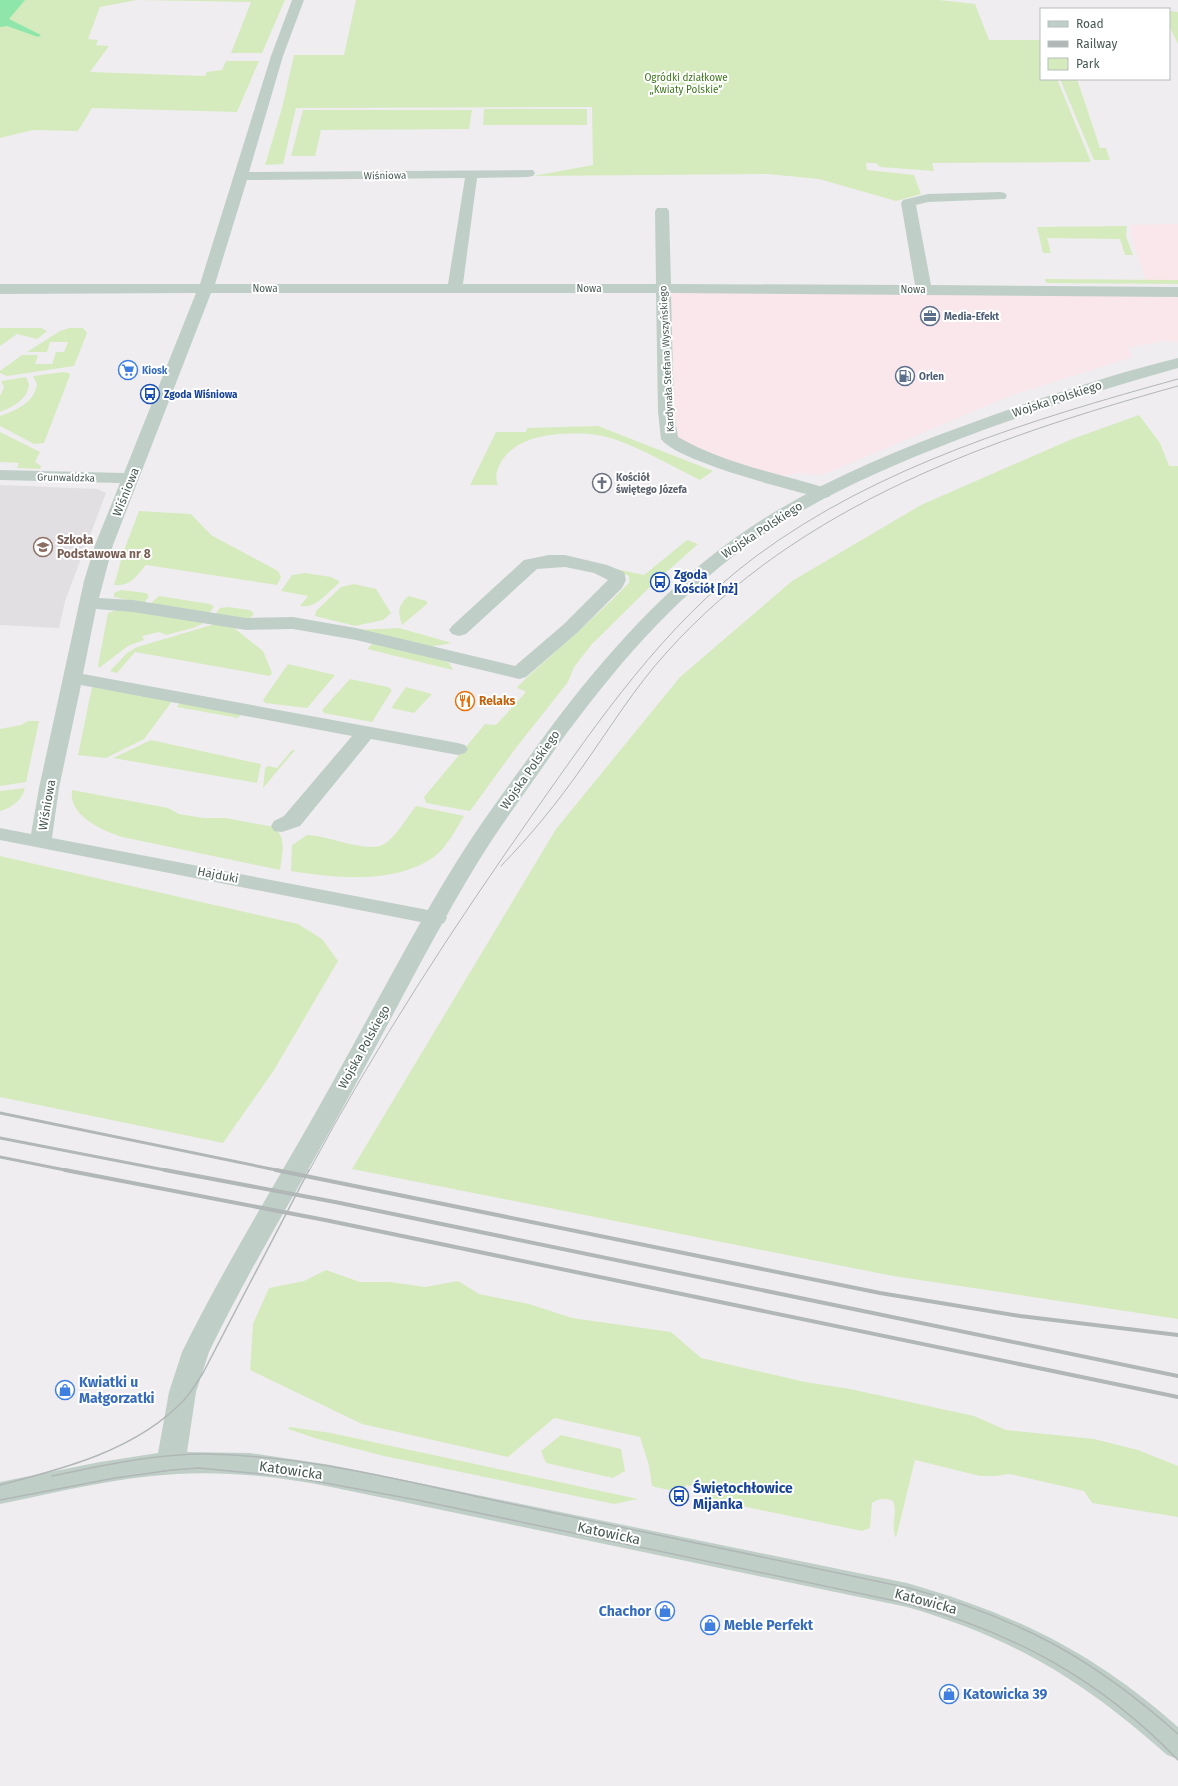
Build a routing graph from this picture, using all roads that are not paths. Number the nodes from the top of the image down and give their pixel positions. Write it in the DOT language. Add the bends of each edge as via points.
graph roads {
  1 [pos="298,0"];
  2 [pos="528,173"];
  3 [pos="242,176"];
  4 [pos="471,179"];
  5 [pos="1000,196"];
  6 [pos="662,211"];
  7 [pos="206,288"];
  8 [pos="455,288"];
  9 [pos="662,288"];
  10 [pos="0,289"];
  11 [pos="924,289"];
  12 [pos="1178,292"];
  13 [pos="1178,364"];
  14 [pos="0,475"];
  15 [pos="131,478"];
  16 [pos="823,493"];
  17 [pos="89,603"];
  18 [pos="459,630"];
  19 [pos="73,678"];
  20 [pos="366,732"];
  21 [pos="458,748"];
  22 [pos="282,826"];
  23 [pos="0,834"];
  24 [pos="41,841"];
  25 [pos="436,918"];
  26 [pos="172,1463"];
  27 [pos="0,1493"];
  28 [pos="1178,1746"];
  1 -- 3 [label="street, Wiśniowa" via="276,56"];
  2 -- 3 [label="street, Wiśniowa"];
  3 -- 7 [label="street, Wiśniowa"];
  4 -- 8 [label="street"];
  5 -- 11 [label="street" via="928,198 908,204"];
  6 -- 9 [label="street, Kardynała Stefana Wyszyńskiego"];
  7 -- 8 [label="street, Nowa"];
  7 -- 10 [label="street, Nowa"];
  7 -- 15 [label="street, Wiśniowa"];
  8 -- 9 [label="street, Nowa"];
  9 -- 11 [label="street, Nowa"];
  9 -- 16 [label="street, Kardynała Stefana Wyszyńskiego" via="666,412 670,439 734,467"];
  11 -- 12 [label="street, Nowa"];
  13 -- 16 [label="street, Wojska Polskiego" via="1019,410 886,463"];
  14 -- 15 [label="street, Grunwaldzka"];
  15 -- 17 [label="street, Wiśniowa" via="104,545"];
  16 -- 25 [label="street, Wojska Polskiego" via="770,523 714,562 628,642 572,711 500,813 466,864"];
  17 -- 18 [label="street" via="133,606 246,624 299,624 356,634 519,673 594,606 615,584 617,576 600,569 565,561 531,564"];
  17 -- 19 [label="street, Wiśniowa"];
  19 -- 20 [label="street"];
  19 -- 24 [label="street, Wiśniowa" via="49,788"];
  20 -- 21 [label="street"];
  20 -- 22 [label="street" via="292,821"];
  23 -- 24 [label="street, Hajduki"];
  24 -- 25 [label="street, Hajduki"];
  25 -- 26 [label="street, Wojska Polskiego" via="192,1359 181,1404"];
  26 -- 27 [label="street, Katowicka" via="114,1471"];
  26 -- 28 [label="street, Katowicka" via="225,1462 332,1476 942,1604 998,1625 1070,1661 1126,1700"];
}
